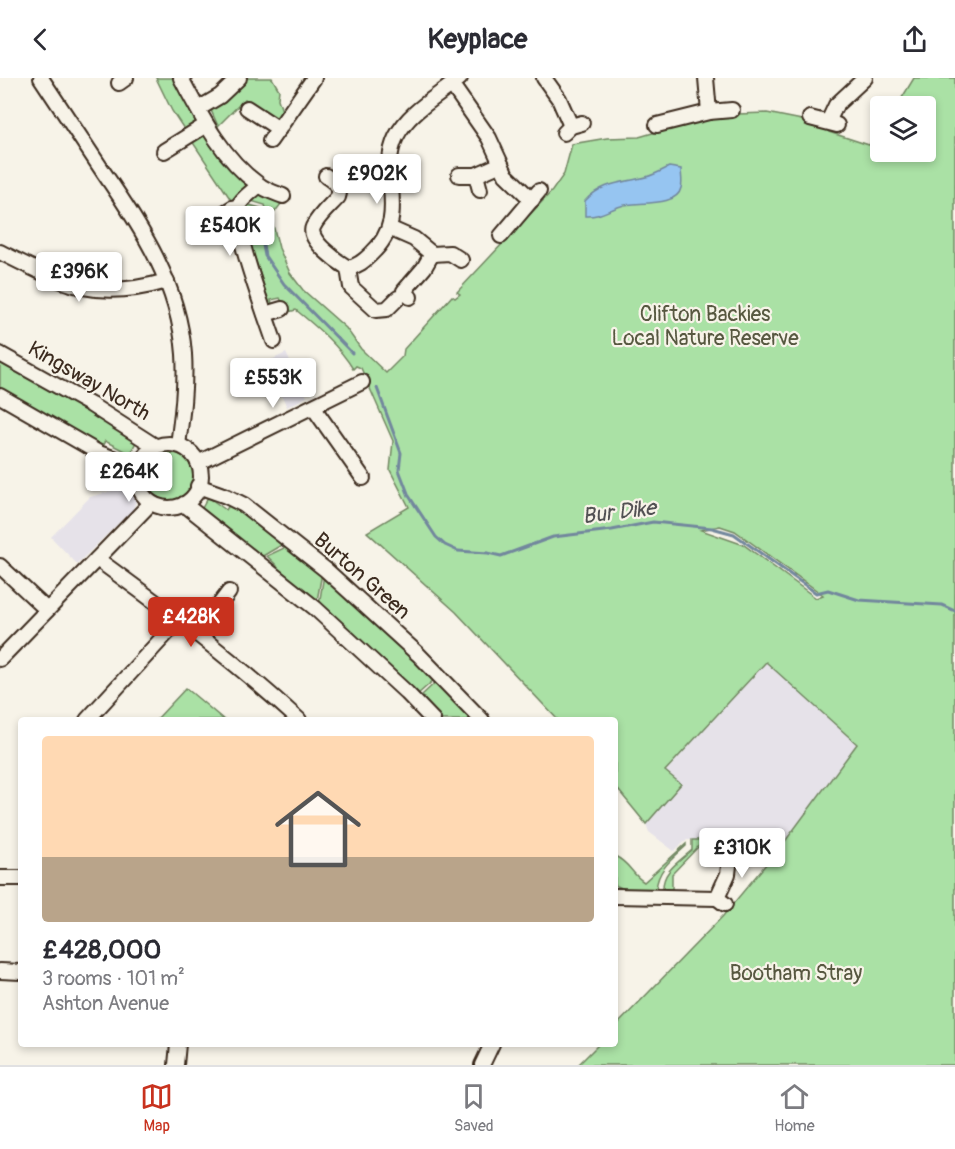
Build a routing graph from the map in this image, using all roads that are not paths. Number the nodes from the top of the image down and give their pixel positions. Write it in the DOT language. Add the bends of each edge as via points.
graph roads {
  1 [pos="41,78"];
  2 [pos="181,78"];
  3 [pos="239,78"];
  4 [pos="314,78"];
  5 [pos="544,78"];
  6 [pos="706,78"];
  7 [pos="865,78"];
  8 [pos="456,81"];
  9 [pos="247,108"];
  10 [pos="198,109"];
  11 [pos="732,110"];
  12 [pos="709,112"];
  13 [pos="810,118"];
  14 [pos="206,125"];
  15 [pos="657,125"];
  16 [pos="572,127"];
  17 [pos="279,129"];
  18 [pos="270,141"];
  19 [pos="164,152"];
  20 [pos="501,164"];
  21 [pos="459,175"];
  22 [pos="476,175"];
  23 [pos="326,176"];
  24 [pos="259,185"];
  25 [pos="480,190"];
  26 [pos="283,196"];
  27 [pos="238,207"];
  28 [pos="330,207"];
  29 [pos="341,216"];
  30 [pos="209,223"];
  31 [pos="389,228"];
  32 [pos="501,236"];
  33 [pos="0,252"];
  34 [pos="432,254"];
  35 [pos="461,260"];
  36 [pos="348,268"];
  37 [pos="167,281"];
  38 [pos="282,309"];
  39 [pos="265,314"];
  40 [pos="274,341"];
  41 [pos="0,354"];
  42 [pos="362,381"];
  43 [pos="0,396"];
  44 [pos="313,407"];
  45 [pos="178,445"];
  46 [pos="155,446"];
  47 [pos="198,463"];
  48 [pos="138,467"];
  49 [pos="363,478"];
  50 [pos="198,486"];
  51 [pos="151,503"];
  52 [pos="184,504"];
  53 [pos="97,559"];
  54 [pos="0,566"];
  55 [pos="228,600"];
  56 [pos="47,610"];
  57 [pos="179,620"];
  58 [pos="198,633"];
  59 [pos="0,660"];
  60 [pos="90,717"];
  61 [pos="296,717"];
  62 [pos="430,717"];
  63 [pos="479,717"];
  64 [pos="730,850"];
  65 [pos="0,878"];
  66 [pos="18,878"];
  67 [pos="618,896"];
  68 [pos="0,971"];
  69 [pos="18,972"];
  70 [pos="178,1047"];
  71 [pos="491,1047"];
  72 [pos="176,1065"];
  73 [pos="482,1065"];
  1 -- 37 [label="street" via="147,237"];
  2 -- 10 [label="street"];
  3 -- 10 [label="street"];
  4 -- 17 [label="street"];
  5 -- 16 [label="street"];
  6 -- 12 [label="street"];
  7 -- 13 [label="street" via="836,105 832,123"];
  8 -- 20 [label="street"];
  8 -- 31 [label="street" via="414,113 395,140"];
  9 -- 17 [label="street"];
  10 -- 14 [label="street"];
  11 -- 12 [label="street"];
  12 -- 15 [label="street"];
  14 -- 19 [label="street"];
  14 -- 24 [label="street"];
  17 -- 18 [label="street"];
  20 -- 22 [label="street"];
  20 -- 32 [label="street" via="512,183 535,196"];
  21 -- 22 [label="street"];
  22 -- 25 [label="street"];
  23 -- 28 [label="street" via="339,188"];
  24 -- 26 [label="street"];
  24 -- 27 [label="street"];
  27 -- 30 [label="street"];
  27 -- 39 [label="street" via="246,257"];
  28 -- 29 [label="street"];
  28 -- 36 [label="street" via="313,227 312,234 315,241"];
  31 -- 34 [label="street" via="414,239"];
  31 -- 36 [label="street" via="376,250"];
  33 -- 37 [label="street" via="53,279 99,291"];
  34 -- 35 [label="street" via="450,253"];
  34 -- 36 [label="street" via="404,291 404,297 387,309 376,310 351,287"];
  37 -- 45 [label="street" via="184,353"];
  38 -- 39 [label="street"];
  39 -- 40 [label="street"];
  41 -- 46 [label="street, Kingsway North"];
  42 -- 44 [label="street"];
  43 -- 48 [label="street" via="99,453"];
  44 -- 47 [label="street"];
  44 -- 49 [label="street"];
  45 -- 46 [label="street"];
  45 -- 47 [label="street"];
  46 -- 48 [label="street"];
  47 -- 50 [label="street"];
  48 -- 51 [label="street" via="137,481"];
  50 -- 52 [label="street"];
  50 -- 63 [label="street, Burton Green" via="244,505 326,570 418,654"];
  51 -- 52 [label="street" via="170,508"];
  51 -- 53 [label="street"];
  52 -- 62 [label="street" via="315,608"];
  53 -- 56 [label="street"];
  53 -- 57 [label="street"];
  54 -- 56 [label="street"];
  55 -- 58 [label="street"];
  56 -- 59 [label="street"];
  57 -- 58 [label="street"];
  57 -- 60 [label="street"];
  58 -- 61 [label="street"];
  64 -- 67 [label="street" via="721,901"];
  65 -- 66 [label="street"];
  68 -- 69 [label="street"];
  70 -- 72 [label="street"];
  71 -- 73 [label="street"];
}
